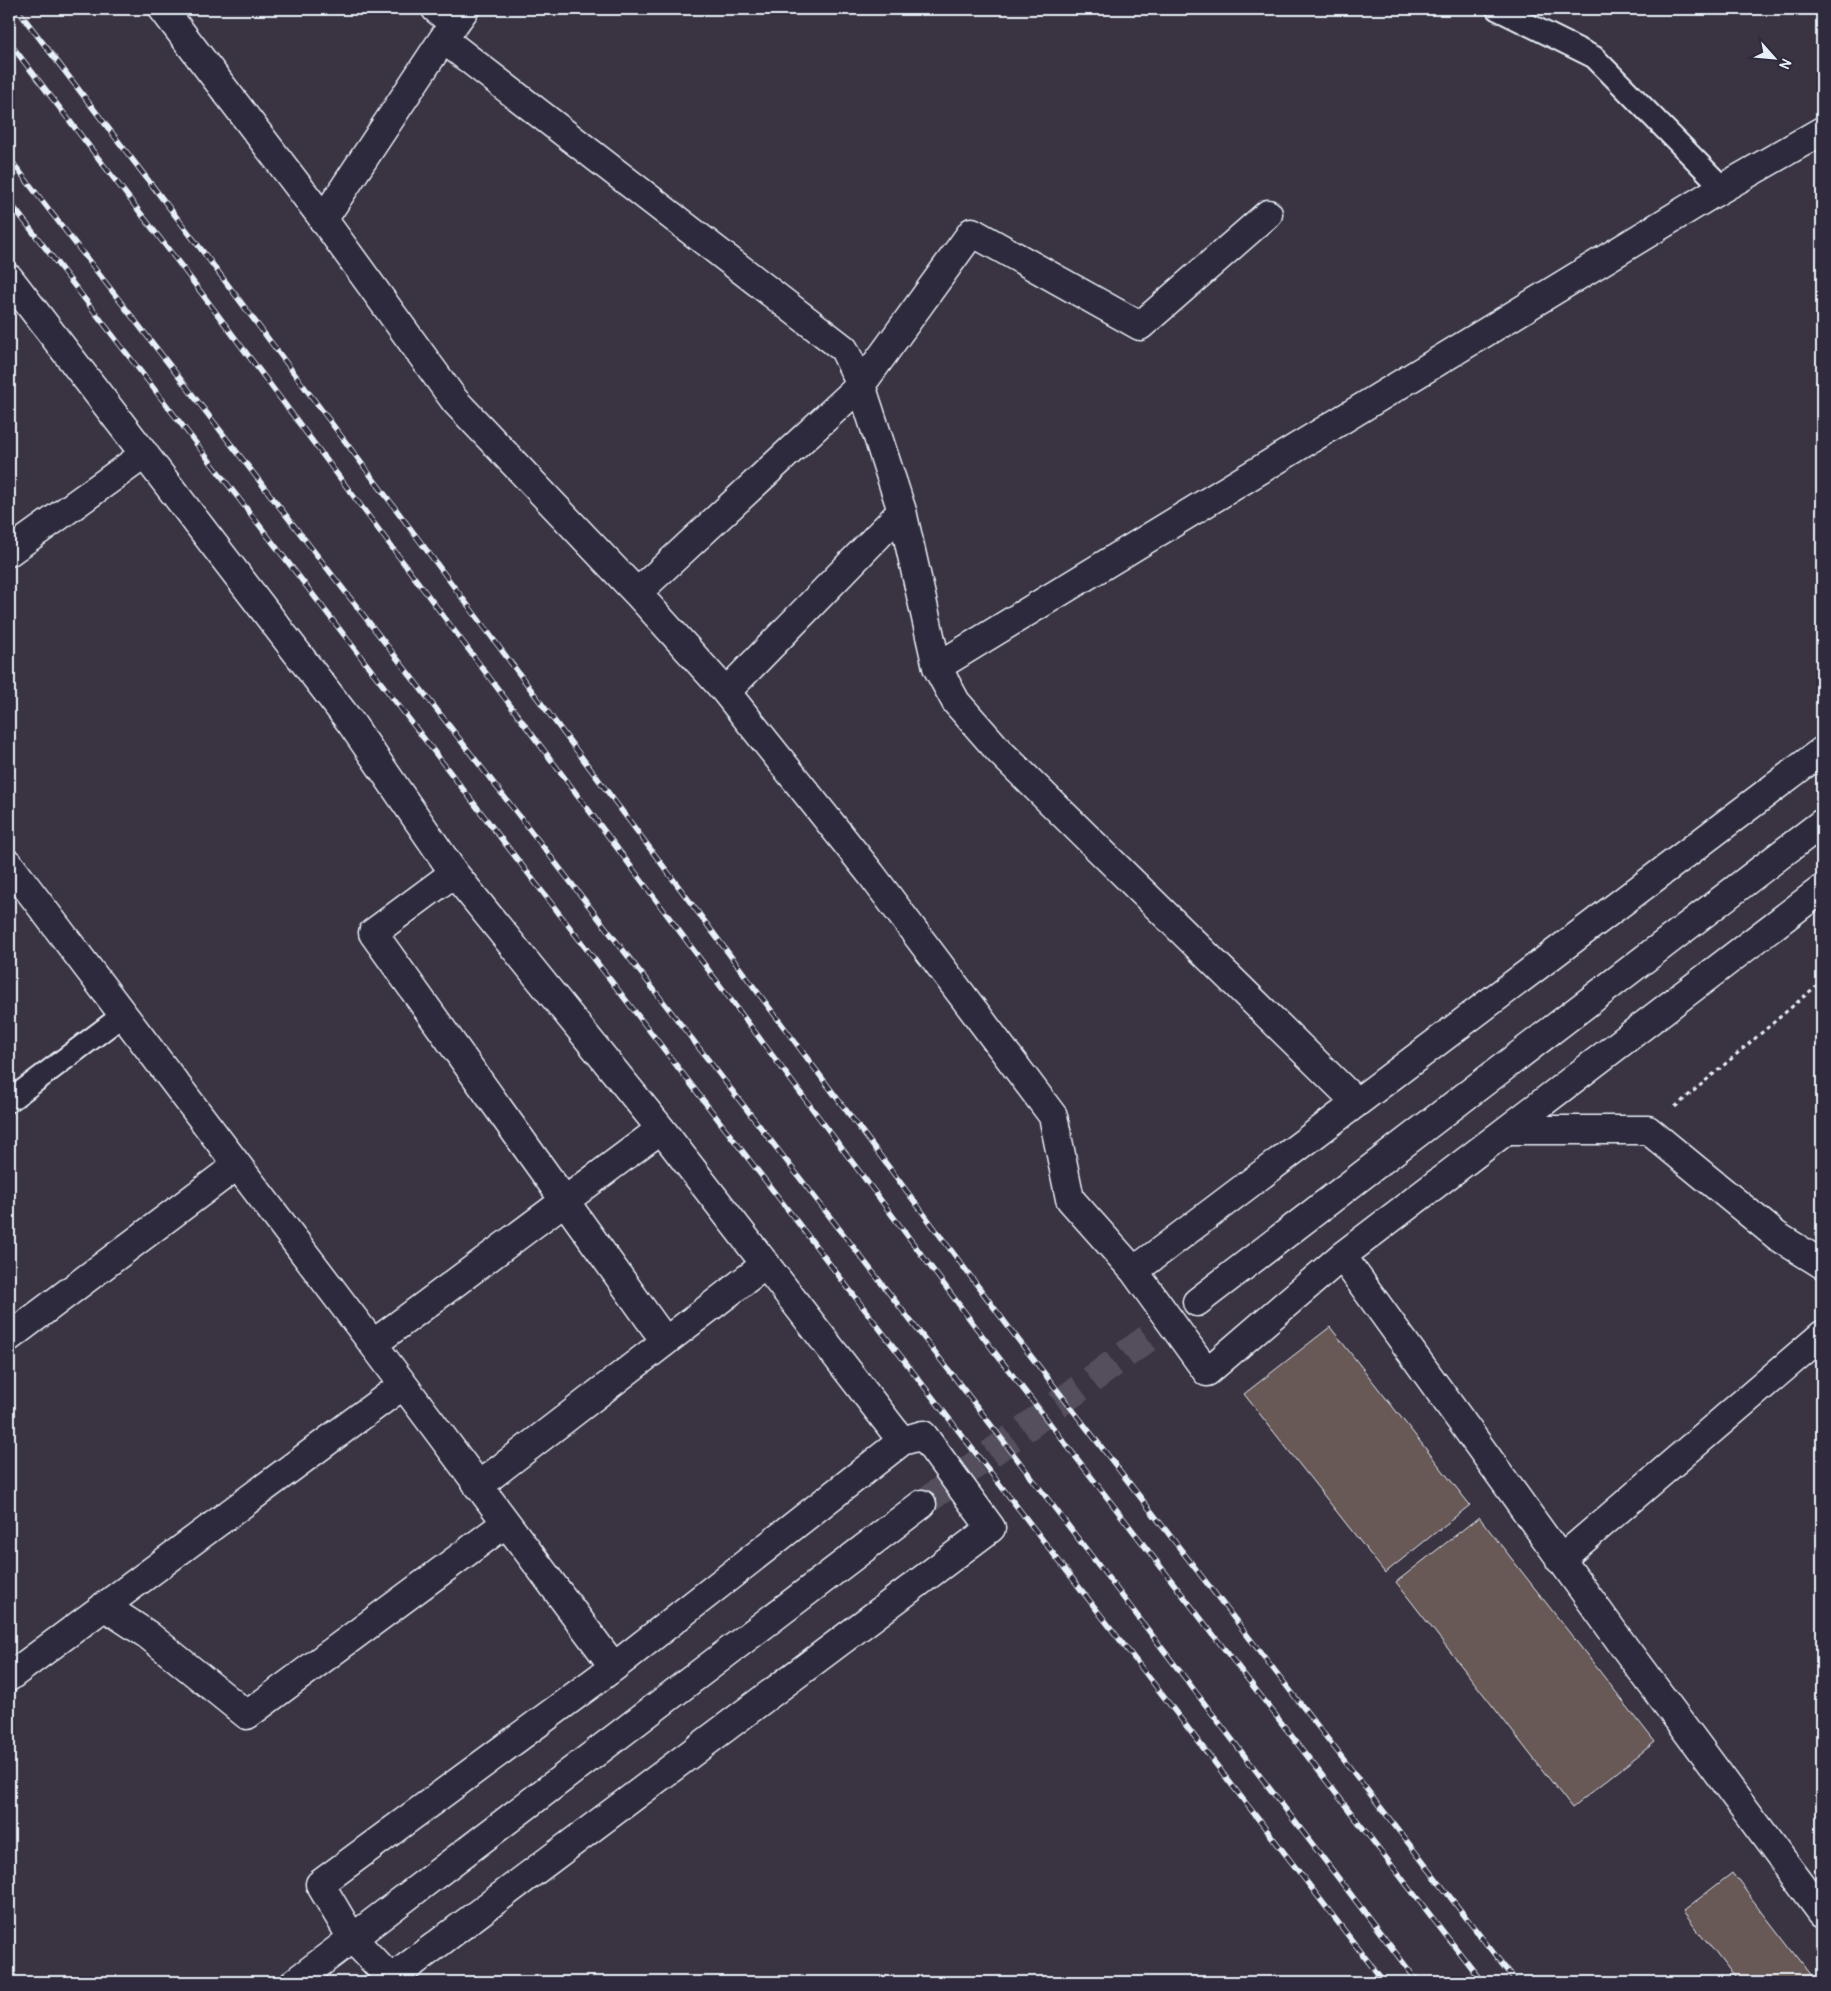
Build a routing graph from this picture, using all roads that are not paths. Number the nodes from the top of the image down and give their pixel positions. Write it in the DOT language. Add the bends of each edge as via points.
graph roads {
  1 [pos="163,9"];
  2 [pos="1497,9"];
  3 [pos="449,20"];
  4 [pos="1822,131"];
  5 [pos="1723,188"];
  6 [pos="1268,214"];
  7 [pos="323,220"];
  8 [pos="9,278"];
  9 [pos="861,385"];
  10 [pos="145,454"];
  11 [pos="902,511"];
  12 [pos="9,552"];
  13 [pos="637,593"];
  14 [pos="938,667"];
  15 [pos="726,692"];
  16 [pos="1822,751"];
  17 [pos="1822,822"];
  18 [pos="9,864"];
  19 [pos="454,873"];
  20 [pos="1822,890"];
  21 [pos="123,1015"];
  22 [pos="9,1101"];
  23 [pos="1356,1102"];
  24 [pos="661,1128"];
  25 [pos="1507,1130"];
  26 [pos="236,1166"];
  27 [pos="564,1201"];
  28 [pos="1342,1256"];
  29 [pos="766,1264"];
  30 [pos="1822,1264"];
  31 [pos="1134,1271"];
  32 [pos="1197,1302"];
  33 [pos="1822,1335"];
  34 [pos="9,1337"];
  35 [pos="666,1341"];
  36 [pos="373,1344"];
  37 [pos="402,1385"];
  38 [pos="902,1441"];
  39 [pos="478,1486"];
  40 [pos="922,1504"];
  41 [pos="506,1523"];
  42 [pos="1560,1560"];
  43 [pos="104,1606"];
  44 [pos="614,1667"];
  45 [pos="9,1678"];
  46 [pos="1822,1913"];
  47 [pos="352,1938"];
  48 [pos="294,1982"];
  1 -- 7 [label="street"];
  2 -- 5 [label="lane" via="1594,57"];
  3 -- 7 [label="street"];
  3 -- 9 [label="street" via="844,349"];
  4 -- 5 [label="street"];
  5 -- 14 [label="street"];
  6 -- 9 [label="street" via="1140,326 972,232"];
  7 -- 13 [label="street" via="455,401"];
  8 -- 10 [label="street"];
  9 -- 11 [label="street"];
  9 -- 13 [label="street"];
  10 -- 12 [label="street"];
  10 -- 19 [label="street" via="351,723"];
  11 -- 14 [label="street"];
  11 -- 15 [label="street"];
  13 -- 15 [label="street"];
  14 -- 23 [label="street" via="956,702 1000,752"];
  15 -- 31 [label="street" via="871,874 1054,1116 1070,1199"];
  16 -- 23 [label="street"];
  17 -- 32 [label="street"];
  18 -- 21 [label="street"];
  19 -- 24 [label="street"];
  19 -- 27 [label="street" via="373,933"];
  20 -- 25 [label="street"];
  21 -- 22 [label="lane"];
  21 -- 26 [label="street"];
  23 -- 31 [label="street"];
  24 -- 27 [label="street"];
  24 -- 29 [label="street"];
  25 -- 28 [label="street"];
  25 -- 30 [label="street" via="1648,1130 1777,1236"];
  26 -- 34 [label="street"];
  26 -- 36 [label="street"];
  27 -- 35 [label="street"];
  27 -- 36 [label="street"];
  28 -- 31 [label="street" via="1207,1372"];
  28 -- 42 [label="street"];
  29 -- 35 [label="street"];
  29 -- 38 [label="street"];
  33 -- 42 [label="street"];
  35 -- 39 [label="street"];
  36 -- 37 [label="street"];
  37 -- 39 [label="street"];
  37 -- 43 [label="street"];
  38 -- 44 [label="street"];
  38 -- 47 [label="street" via="923,1435 991,1528 391,1979"];
  39 -- 41 [label="street"];
  40 -- 47 [label="street"];
  41 -- 43 [label="street" via="247,1715 148,1635"];
  41 -- 44 [label="street"];
  42 -- 46 [label="street"];
  43 -- 45 [label="street"];
  44 -- 47 [label="street" via="320,1884"];
  47 -- 48 [label="street"];
}
